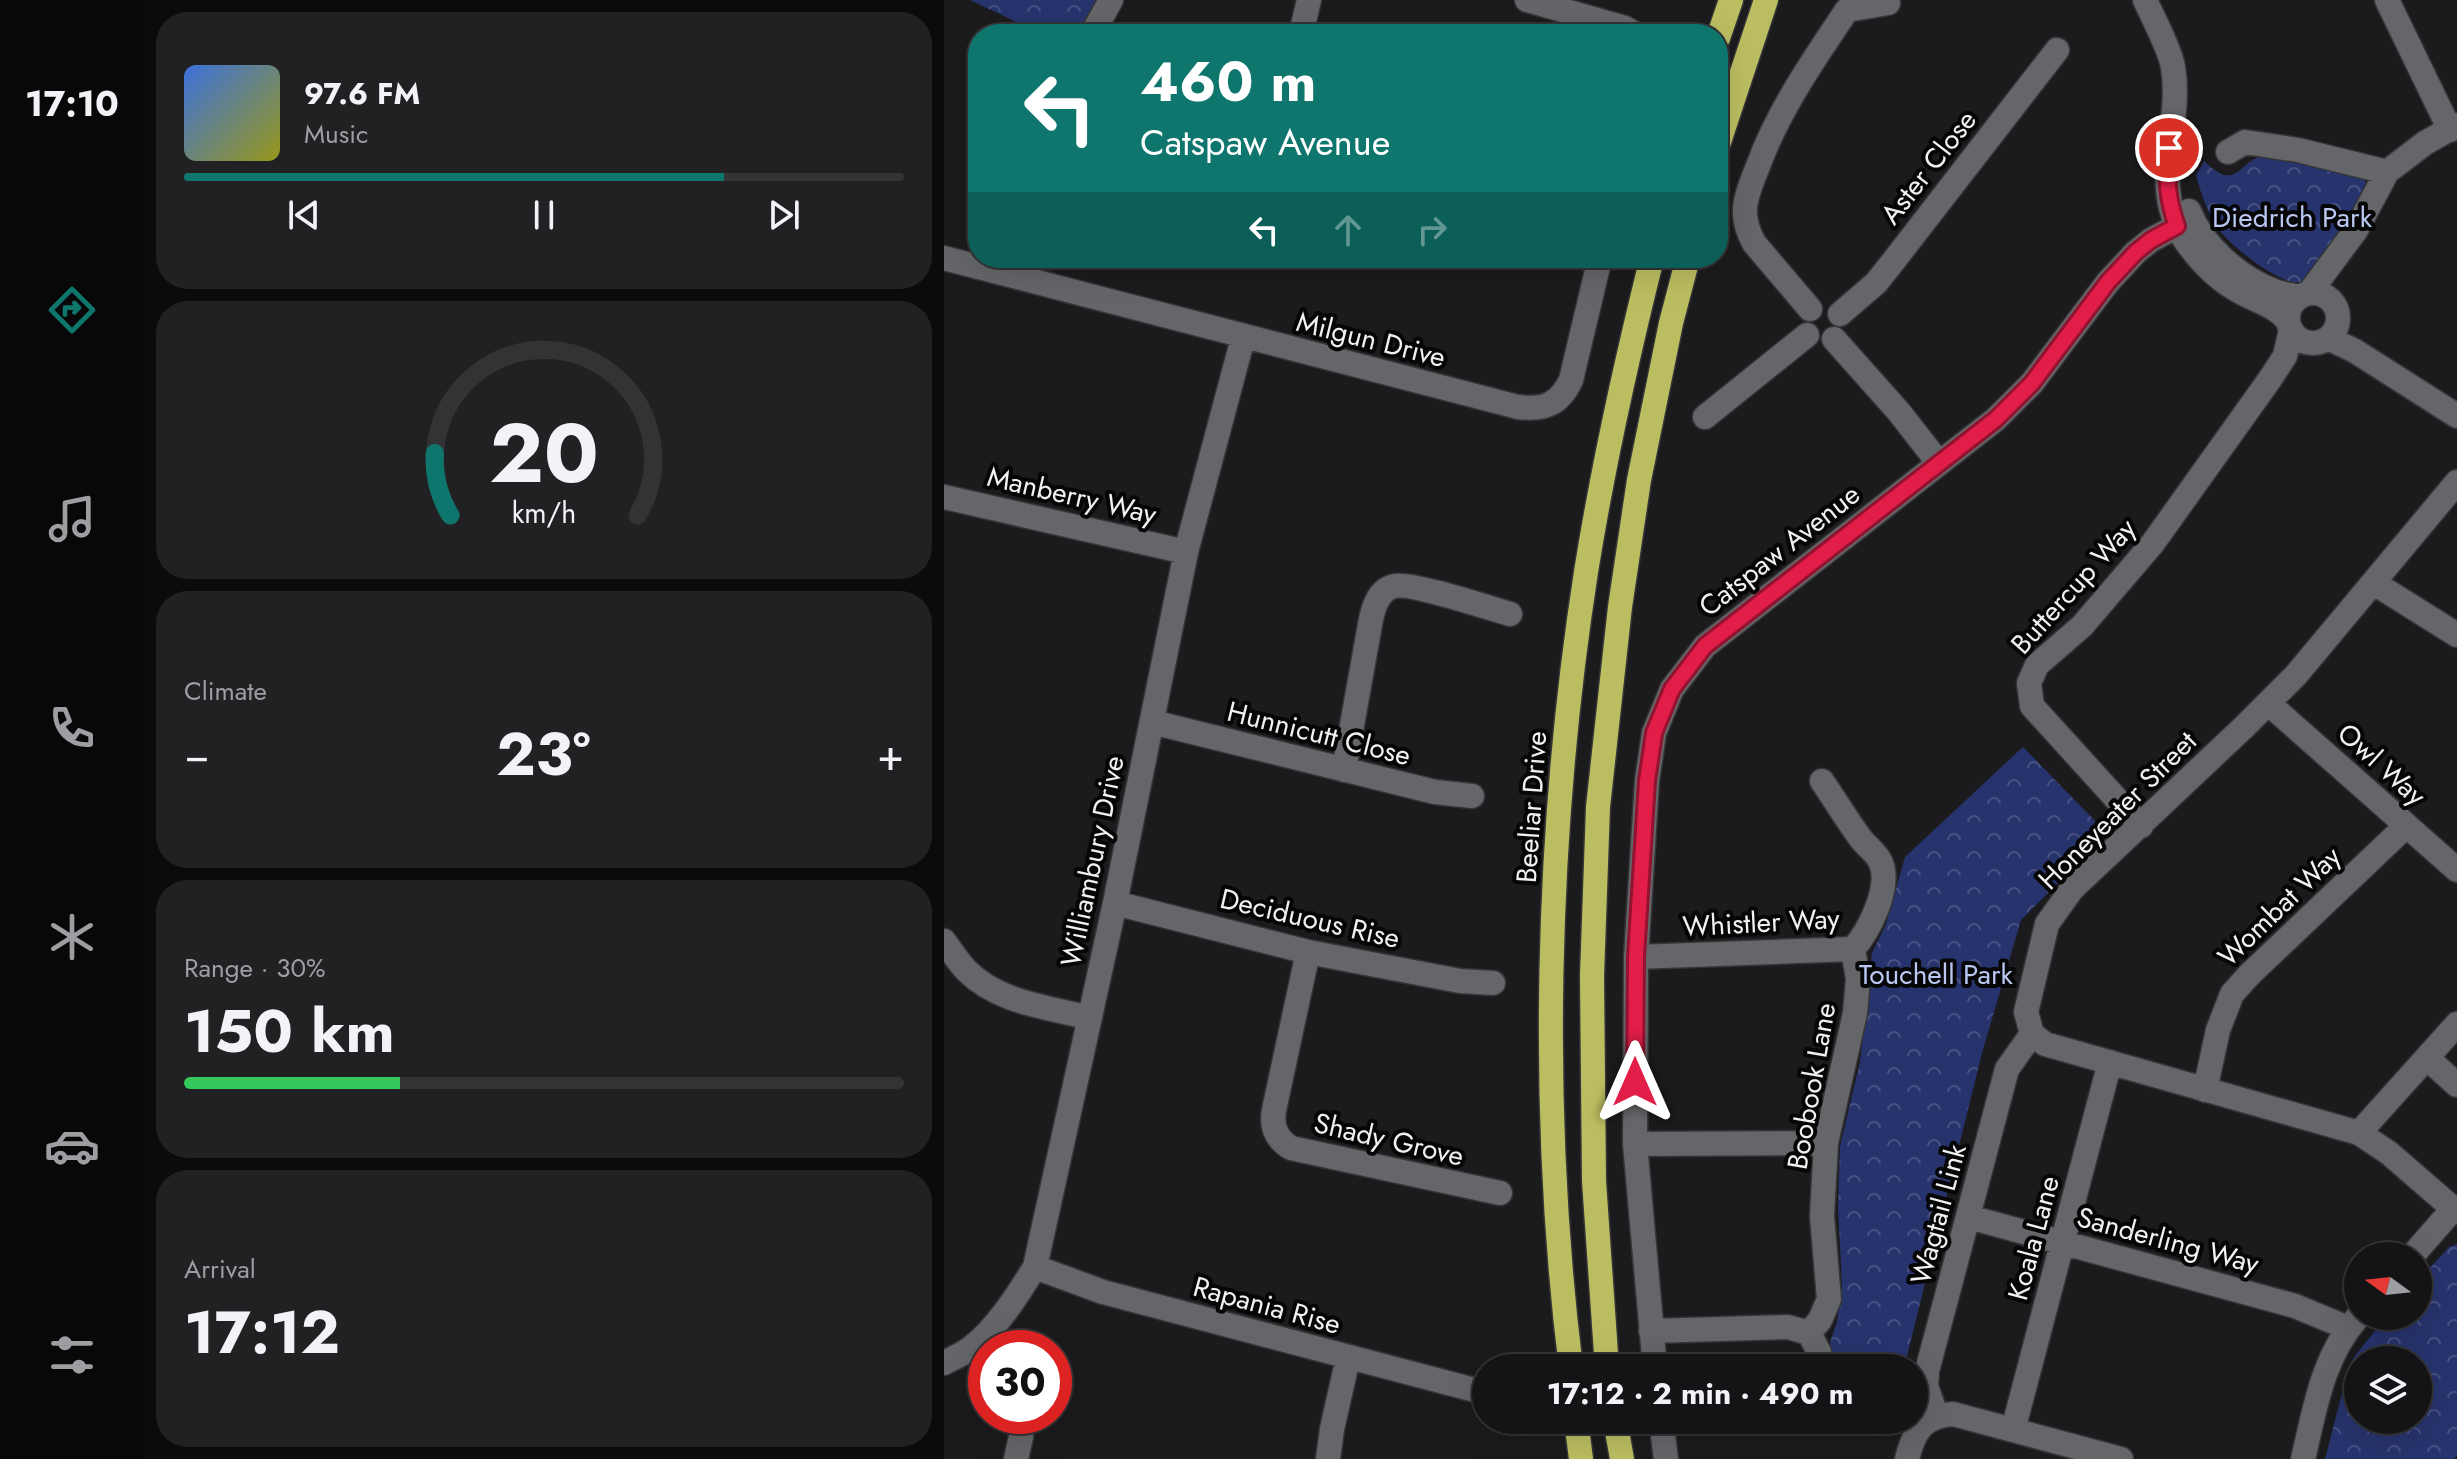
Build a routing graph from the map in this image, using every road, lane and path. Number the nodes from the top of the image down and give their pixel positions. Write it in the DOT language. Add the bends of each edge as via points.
graph roads {
  1 [pos="1111,0"];
  2 [pos="1309,0"];
  3 [pos="1527,0"];
  4 [pos="1731,0"];
  5 [pos="1766,0"];
  6 [pos="2145,0"];
  7 [pos="2387,0"];
  8 [pos="1888,3"];
  9 [pos="1098,24"];
  10 [pos="1303,24"];
  11 [pos="1611,24"];
  12 [pos="1723,24"];
  13 [pos="2057,50"];
  14 [pos="1728,115"];
  15 [pos="2454,127"];
  16 [pos="2228,152"];
  17 [pos="2387,172"];
  18 [pos="2185,222"];
  19 [pos="944,258"];
  20 [pos="968,261"];
  21 [pos="1598,268"];
  22 [pos="1650,268"];
  23 [pos="1685,268"];
  24 [pos="1028,269"];
  25 [pos="2313,296"];
  26 [pos="1810,309"];
  27 [pos="1840,314"];
  28 [pos="2290,325"];
  29 [pos="1807,335"];
  30 [pos="2328,335"];
  31 [pos="1243,338"];
  32 [pos="1834,339"];
  33 [pos="2270,379"];
  34 [pos="2457,398"];
  35 [pos="2457,416"];
  36 [pos="1705,417"];
  37 [pos="1938,462"];
  38 [pos="2457,482"];
  39 [pos="944,497"];
  40 [pos="1186,552"];
  41 [pos="2374,583"];
  42 [pos="1510,614"];
  43 [pos="2457,635"];
  44 [pos="2268,703"];
  45 [pos="1152,722"];
  46 [pos="1344,770"];
  47 [pos="1822,781"];
  48 [pos="1472,796"];
  49 [pos="2141,826"];
  50 [pos="2406,826"];
  51 [pos="2457,870"];
  52 [pos="1115,903"];
  53 [pos="944,941"];
  54 [pos="1853,949"];
  55 [pos="1308,952"];
  56 [pos="1636,957"];
  57 [pos="1493,983"];
  58 [pos="1090,1018"];
  59 [pos="2457,1024"];
  60 [pos="2032,1034"];
  61 [pos="2427,1058"];
  62 [pos="2110,1062"];
  63 [pos="2457,1085"];
  64 [pos="2205,1090"];
  65 [pos="2359,1133"];
  66 [pos="1826,1143"];
  67 [pos="1635,1144"];
  68 [pos="1500,1193"];
  69 [pos="2455,1211"];
  70 [pos="1969,1217"];
  71 [pos="2425,1242"];
  72 [pos="2062,1243"];
  73 [pos="1035,1267"];
  74 [pos="2344,1319"];
  75 [pos="995,1330"];
  76 [pos="2348,1330"];
  77 [pos="1651,1331"];
  78 [pos="1809,1333"];
  79 [pos="1569,1354"];
  80 [pos="1606,1354"];
  81 [pos="1653,1354"];
  82 [pos="1819,1354"];
  83 [pos="968,1357"];
  84 [pos="1348,1358"];
  85 [pos="944,1363"];
  86 [pos="1472,1389"];
  87 [pos="1936,1415"];
  88 [pos="2013,1430"];
  89 [pos="1021,1434"];
  90 [pos="1578,1434"];
  91 [pos="1618,1434"];
  92 [pos="1663,1434"];
  93 [pos="1016,1459"];
  94 [pos="1328,1459"];
  95 [pos="1581,1459"];
  96 [pos="1622,1459"];
  97 [pos="1666,1459"];
  98 [pos="1907,1459"];
  99 [pos="2121,1459"];
  100 [pos="2303,1459"];
  1 -- 9 [label="street"];
  2 -- 10 [label="street"];
  3 -- 11 [label="street"];
  4 -- 12 [label="highway"];
  5 -- 14 [label="highway"];
  6 -- 18 [label="street" via="2173,65 2169,148"];
  7 -- 15 [label="street"];
  8 -- 26 [label="street" via="1847,10 1772,131 1745,204 1754,243"];
  13 -- 27 [label="street, Aster Close" via="1876,283"];
  15 -- 17 [label="street"];
  16 -- 17 [label="street" via="2245,142"];
  17 -- 25 [label="street"];
  18 -- 25 [label="street" via="2243,275 2276,292"];
  18 -- 28 [label="street" via="2203,263 2239,291 2281,312"];
  18 -- 37 [label="street, Catspaw Avenue" via="2136,252 2032,383 1996,419"];
  19 -- 20 [label="street, Milgun Drive"];
  21 -- 31 [label="street, Milgun Drive" via="1571,380 1547,406 1534,409"];
  22 -- 79 [label="highway, Beeliar Drive" via="1589,556 1562,786 1552,995 1553,1124"];
  23 -- 80 [label="highway" via="1639,480 1598,807 1592,976 1594,1181"];
  24 -- 31 [label="street, Milgun Drive"];
  25 -- 28 [label="street" via="2290,307"];
  25 -- 30 [label="street" via="2338,311"];
  26 -- 27 [label="street" via="1822,304"];
  26 -- 29 [label="street" via="1804,322"];
  27 -- 32 [label="street" via="1842,325"];
  28 -- 30 [label="street" via="2306,342"];
  28 -- 33 [label="street, Buttercup Way" via="2285,356"];
  29 -- 32 [label="street" via="1817,342"];
  29 -- 36 [label="street"];
  30 -- 33 [label="street, Buttercup Way"];
  30 -- 34 [label="street"];
  30 -- 35 [label="street"];
  31 -- 40 [label="street, Williambury Drive"];
  32 -- 37 [label="street"];
  33 -- 49 [label="street, Buttercup Way" via="2153,543 2082,626 2037,665 2029,683 2032,706"];
  37 -- 56 [label="street, Catspaw Avenue" via="1705,646 1672,689 1654,733 1647,781"];
  38 -- 41 [label="street, Honeyeater Street"];
  39 -- 40 [label="street, Manberry Way"];
  40 -- 45 [label="street, Williambury Drive"];
  41 -- 43 [label="street"];
  41 -- 44 [label="street, Honeyeater Street"];
  42 -- 46 [label="street" via="1413,587 1382,584"];
  44 -- 49 [label="street, Honeyeater Street"];
  44 -- 50 [label="street, Owl Way"];
  45 -- 46 [label="street, Hunnicutt Close"];
  45 -- 52 [label="street, Williambury Drive"];
  46 -- 48 [label="street, Hunnicutt Close"];
  47 -- 54 [label="street, Whistler Way" via="1880,859 1884,874 1877,908"];
  49 -- 60 [label="street, Honeyeater Street" via="2072,889 2047,924 2026,1012"];
  50 -- 51 [label="street, Owl Way"];
  50 -- 64 [label="street, Wombat Way" via="2232,994"];
  52 -- 55 [label="street, Deciduous Rise"];
  52 -- 58 [label="street, Williambury Drive"];
  53 -- 58 [label="street" via="991,989"];
  54 -- 56 [label="street, Whistler Way"];
  54 -- 66 [label="street, Boobook Lane" via="1858,979 1855,1013"];
  55 -- 57 [label="street, Deciduous Rise"];
  55 -- 68 [label="street, Shady Grove" via="1267,1131 1291,1148"];
  56 -- 67 [label="street, Catspaw Avenue"];
  58 -- 73 [label="street, Williambury Drive"];
  59 -- 61 [label="street"];
  60 -- 62 [label="street" via="2045,1044"];
  60 -- 70 [label="street, Wagtail Link" via="2007,1069"];
  61 -- 63 [label="street"];
  61 -- 65 [label="street"];
  62 -- 64 [label="street"];
  62 -- 72 [label="street, Koala Lane"];
  64 -- 65 [label="street"];
  65 -- 69 [label="street"];
  66 -- 67 [label="street"];
  66 -- 78 [label="street, Boobook Lane" via="1822,1216 1829,1299"];
  67 -- 77 [label="street, Catspaw Avenue"];
  69 -- 71 [label="street"];
  70 -- 72 [label="street, Sanderling Way"];
  70 -- 87 [label="street, Wagtail Link" via="1927,1371"];
  72 -- 74 [label="street, Sanderling Way"];
  72 -- 88 [label="street, Koala Lane"];
  73 -- 75 [label="street, Williambury Drive"];
  73 -- 84 [label="street, Rapania Rise" via="1103,1292"];
  76 -- 100 [label="street" via="2325,1371"];
  77 -- 78 [label="street" via="1788,1327"];
  77 -- 81 [label="street, Catspaw Avenue"];
  78 -- 82 [label="street"];
  83 -- 85 [label="street, Williambury Drive"];
  84 -- 86 [label="street, Rapania Rise"];
  84 -- 94 [label="street"];
  87 -- 88 [label="street" via="1953,1414"];
  87 -- 98 [label="street" via="1912,1441"];
  88 -- 99 [label="street"];
  89 -- 93 [label="street"];
  90 -- 95 [label="highway"];
  91 -- 96 [label="highway"];
  92 -- 97 [label="street"];
}
